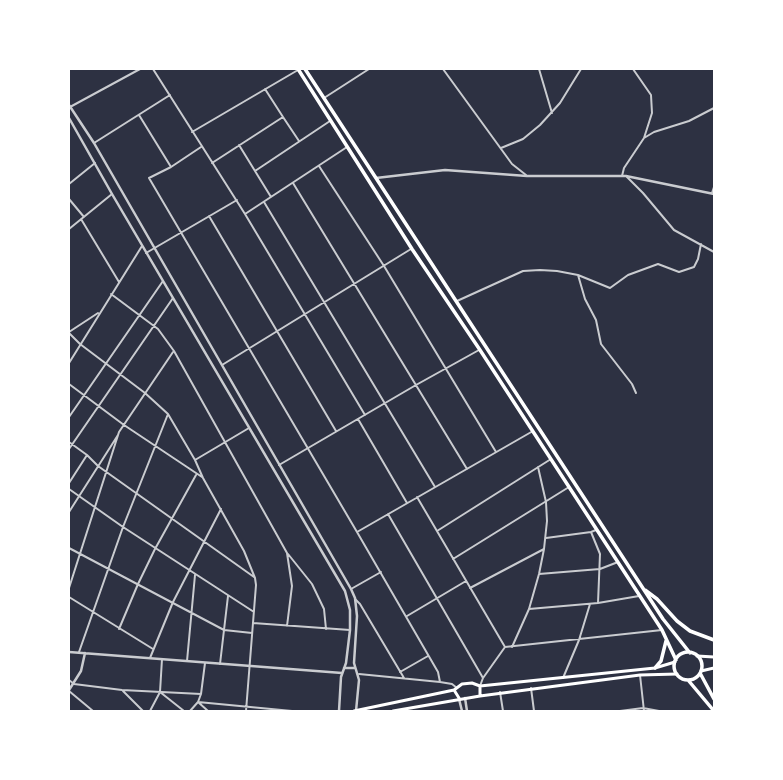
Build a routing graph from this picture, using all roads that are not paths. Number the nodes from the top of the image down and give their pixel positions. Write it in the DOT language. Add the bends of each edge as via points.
graph roads {
  1 [pos="140,69"];
  2 [pos="153,69"];
  3 [pos="298,69"];
  4 [pos="305,69"];
  5 [pos="368,69"];
  6 [pos="443,69"];
  7 [pos="539,69"];
  8 [pos="581,69"];
  9 [pos="633,69"];
  10 [pos="265,89"];
  11 [pos="170,95"];
  12 [pos="324,98"];
  13 [pos="70,106"];
  14 [pos="714,108"];
  15 [pos="552,113"];
  16 [pos="139,115"];
  17 [pos="283,117"];
  18 [pos="69,118"];
  19 [pos="330,121"];
  20 [pos="192,132"];
  21 [pos="644,138"];
  22 [pos="299,142"];
  23 [pos="94,143"];
  24 [pos="239,145"];
  25 [pos="201,147"];
  26 [pos="347,147"];
  27 [pos="500,148"];
  28 [pos="94,163"];
  29 [pos="212,163"];
  30 [pos="319,166"];
  31 [pos="171,167"];
  32 [pos="255,171"];
  33 [pos="527,176"];
  34 [pos="622,176"];
  35 [pos="626,176"];
  36 [pos="376,178"];
  37 [pos="293,183"];
  38 [pos="69,184"];
  39 [pos="714,187"];
  40 [pos="713,193"];
  41 [pos="112,194"];
  42 [pos="271,197"];
  43 [pos="69,199"];
  44 [pos="237,200"];
  45 [pos="264,202"];
  46 [pos="245,214"];
  47 [pos="209,216"];
  48 [pos="84,217"];
  49 [pos="81,219"];
  50 [pos="69,229"];
  51 [pos="181,233"];
  52 [pos="701,244"];
  53 [pos="142,246"];
  54 [pos="154,248"];
  55 [pos="412,249"];
  56 [pos="714,252"];
  57 [pos="146,253"];
  58 [pos="384,266"];
  59 [pos="578,276"];
  60 [pos="163,281"];
  61 [pos="119,282"];
  62 [pos="355,284"];
  63 [pos="111,294"];
  64 [pos="173,298"];
  65 [pos="456,301"];
  66 [pos="325,302"];
  67 [pos="99,313"];
  68 [pos="305,314"];
  69 [pos="140,316"];
  70 [pos="154,326"];
  71 [pos="278,330"];
  72 [pos="69,333"];
  73 [pos="80,344"];
  74 [pos="250,348"];
  75 [pos="480,350"];
  76 [pos="174,352"];
  77 [pos="69,363"];
  78 [pos="106,364"];
  79 [pos="221,365"];
  80 [pos="446,368"];
  81 [pos="121,374"];
  82 [pos="69,384"];
  83 [pos="416,384"];
  84 [pos="145,393"];
  85 [pos="636,393"];
  86 [pos="85,395"];
  87 [pos="386,402"];
  88 [pos="97,406"];
  89 [pos="168,414"];
  90 [pos="365,414"];
  91 [pos="69,417"];
  92 [pos="358,419"];
  93 [pos="124,425"];
  94 [pos="249,428"];
  95 [pos="533,431"];
  96 [pos="119,432"];
  97 [pos="336,432"];
  98 [pos="69,442"];
  99 [pos="225,442"];
  100 [pos="72,444"];
  101 [pos="69,448"];
  102 [pos="156,448"];
  103 [pos="308,448"];
  104 [pos="496,452"];
  105 [pos="87,455"];
  106 [pos="551,459"];
  107 [pos="195,460"];
  108 [pos="279,465"];
  109 [pos="98,466"];
  110 [pos="538,467"];
  111 [pos="467,469"];
  112 [pos="107,470"];
  113 [pos="196,475"];
  114 [pos="203,478"];
  115 [pos="69,483"];
  116 [pos="435,487"];
  117 [pos="569,487"];
  118 [pos="69,489"];
  119 [pos="138,492"];
  120 [pos="79,496"];
  121 [pos="417,497"];
  122 [pos="546,502"];
  123 [pos="407,503"];
  124 [pos="95,507"];
  125 [pos="221,509"];
  126 [pos="69,512"];
  127 [pos="388,514"];
  128 [pos="173,519"];
  129 [pos="123,527"];
  130 [pos="597,530"];
  131 [pos="437,531"];
  132 [pos="357,532"];
  133 [pos="591,532"];
  134 [pos="546,538"];
  135 [pos="204,543"];
  136 [pos="69,548"];
  137 [pos="155,549"];
  138 [pos="544,549"];
  139 [pos="288,553"];
  140 [pos="81,554"];
  141 [pos="453,559"];
  142 [pos="618,562"];
  143 [pos="109,569"];
  144 [pos="600,569"];
  145 [pos="189,571"];
  146 [pos="381,572"];
  147 [pos="539,574"];
  148 [pos="195,575"];
  149 [pos="255,578"];
  150 [pos="466,581"];
  151 [pos="138,584"];
  152 [pos="642,587"];
  153 [pos="69,588"];
  154 [pos="470,588"];
  155 [pos="351,589"];
  156 [pos="228,596"];
  157 [pos="639,596"];
  158 [pos="69,598"];
  159 [pos="355,598"];
  160 [pos="438,599"];
  161 [pos="173,602"];
  162 [pos="598,603"];
  163 [pos="590,604"];
  164 [pos="529,609"];
  165 [pos="191,612"];
  166 [pos="254,612"];
  167 [pos="92,613"];
  168 [pos="406,616"];
  169 [pos="253,623"];
  170 [pos="287,626"];
  171 [pos="119,629"];
  172 [pos="326,629"];
  173 [pos="224,630"];
  174 [pos="350,630"];
  175 [pos="662,630"];
  176 [pos="252,633"];
  177 [pos="580,640"];
  178 [pos="714,640"];
  179 [pos="666,641"];
  180 [pos="505,647"];
  181 [pos="512,647"];
  182 [pos="152,649"];
  183 [pos="69,652"];
  184 [pos="79,652"];
  185 [pos="85,653"];
  186 [pos="690,653"];
  187 [pos="429,656"];
  188 [pos="697,656"];
  189 [pos="714,657"];
  190 [pos="150,658"];
  191 [pos="162,659"];
  192 [pos="187,661"];
  193 [pos="676,661"];
  194 [pos="205,663"];
  195 [pos="220,664"];
  196 [pos="249,666"];
  197 [pos="344,668"];
  198 [pos="356,668"];
  199 [pos="655,668"];
  200 [pos="714,668"];
  201 [pos="400,672"];
  202 [pos="701,672"];
  203 [pos="342,673"];
  204 [pos="359,674"];
  205 [pos="677,674"];
  206 [pos="640,675"];
  207 [pos="404,678"];
  208 [pos="483,678"];
  209 [pos="563,678"];
  210 [pos="69,680"];
  211 [pos="688,680"];
  212 [pos="440,682"];
  213 [pos="74,684"];
  214 [pos="480,686"];
  215 [pos="531,688"];
  216 [pos="456,689"];
  217 [pos="69,690"];
  218 [pos="122,690"];
  219 [pos="160,692"];
  220 [pos="500,692"];
  221 [pos="201,694"];
  222 [pos="480,696"];
  223 [pos="459,698"];
  224 [pos="465,698"];
  225 [pos="714,699"];
  226 [pos="198,702"];
  227 [pos="246,706"];
  228 [pos="90,708"];
  229 [pos="643,710"];
  230 [pos="88,711"];
  231 [pos="93,711"];
  232 [pos="143,711"];
  233 [pos="150,711"];
  234 [pos="184,711"];
  235 [pos="190,711"];
  236 [pos="208,711"];
  237 [pos="246,711"];
  238 [pos="292,711"];
  239 [pos="339,711"];
  240 [pos="355,711"];
  241 [pos="393,711"];
  242 [pos="462,711"];
  243 [pos="467,711"];
  244 [pos="503,711"];
  245 [pos="534,711"];
  246 [pos="620,711"];
  247 [pos="659,711"];
  248 [pos="714,711"];
  1 -- 13 [label="street"];
  2 -- 11 [label="street"];
  3 -- 10 [label="street"];
  3 -- 19 [label="highway"];
  4 -- 12 [label="highway"];
  5 -- 12 [label="street"];
  6 -- 27 [label="street"];
  7 -- 15 [label="street"];
  8 -- 15 [label="street"];
  9 -- 21 [label="street" via="651,95 652,113"];
  10 -- 17 [label="street"];
  10 -- 20 [label="street"];
  11 -- 16 [label="street"];
  11 -- 20 [label="street"];
  12 -- 36 [label="highway"];
  13 -- 23 [label="street"];
  14 -- 21 [label="street" via="689,121 654,132"];
  15 -- 27 [label="street" via="523,139"];
  16 -- 23 [label="street"];
  16 -- 31 [label="street"];
  17 -- 22 [label="street"];
  17 -- 24 [label="street"];
  18 -- 28 [label="street"];
  19 -- 22 [label="street"];
  19 -- 26 [label="highway"];
  20 -- 25 [label="street"];
  21 -- 34 [label="street" via="624,168"];
  22 -- 32 [label="street"];
  23 -- 54 [label="street"];
  24 -- 29 [label="street"];
  24 -- 32 [label="street"];
  25 -- 29 [label="street"];
  25 -- 31 [label="street"];
  26 -- 30 [label="street"];
  26 -- 55 [label="highway"];
  27 -- 33 [label="street" via="512,164"];
  28 -- 38 [label="street"];
  28 -- 41 [label="street"];
  29 -- 44 [label="street"];
  30 -- 37 [label="street"];
  30 -- 58 [label="street"];
  31 -- 51 [label="street" via="149,178"];
  32 -- 42 [label="street"];
  33 -- 34 [label="street"];
  33 -- 36 [label="street" via="446,170"];
  34 -- 35 [label="street"];
  35 -- 40 [label="street"];
  35 -- 52 [label="street" via="644,193 674,230"];
  36 -- 65 [label="highway"];
  37 -- 42 [label="street"];
  37 -- 62 [label="street"];
  39 -- 40 [label="street"];
  41 -- 48 [label="street"];
  41 -- 53 [label="street"];
  42 -- 45 [label="street"];
  43 -- 48 [label="street"];
  44 -- 46 [label="street"];
  44 -- 47 [label="street"];
  45 -- 46 [label="street"];
  45 -- 66 [label="street"];
  46 -- 68 [label="street"];
  47 -- 51 [label="street"];
  47 -- 71 [label="street"];
  48 -- 49 [label="street"];
  49 -- 50 [label="street"];
  49 -- 61 [label="street"];
  51 -- 54 [label="street"];
  51 -- 74 [label="street"];
  52 -- 56 [label="street"];
  52 -- 59 [label="street" via="694,266 679,272 658,264 628,275 610,288"];
  53 -- 57 [label="street"];
  53 -- 61 [label="street"];
  54 -- 57 [label="street"];
  54 -- 79 [label="street"];
  55 -- 58 [label="street"];
  55 -- 75 [label="highway"];
  57 -- 60 [label="street"];
  58 -- 62 [label="street"];
  58 -- 80 [label="street"];
  59 -- 65 [label="street" via="557,271 523,271"];
  59 -- 85 [label="street" via="585,299 596,320 601,344"];
  60 -- 64 [label="street"];
  60 -- 69 [label="street"];
  61 -- 63 [label="street"];
  62 -- 66 [label="street"];
  62 -- 83 [label="street"];
  63 -- 67 [label="street"];
  63 -- 69 [label="street"];
  64 -- 70 [label="street"];
  64 -- 94 [label="street"];
  65 -- 152 [label="highway"];
  66 -- 68 [label="street"];
  66 -- 87 [label="street"];
  67 -- 72 [label="street"];
  67 -- 73 [label="street"];
  68 -- 71 [label="street"];
  68 -- 90 [label="street"];
  69 -- 70 [label="street"];
  69 -- 78 [label="street"];
  70 -- 76 [label="street"];
  70 -- 81 [label="street"];
  71 -- 74 [label="street"];
  71 -- 97 [label="street"];
  72 -- 73 [label="street"];
  73 -- 77 [label="street"];
  73 -- 78 [label="street"];
  74 -- 79 [label="street"];
  74 -- 103 [label="street"];
  75 -- 80 [label="street"];
  75 -- 95 [label="highway"];
  76 -- 84 [label="street"];
  76 -- 99 [label="street"];
  78 -- 81 [label="street"];
  78 -- 86 [label="street"];
  79 -- 108 [label="street"];
  80 -- 83 [label="street"];
  80 -- 104 [label="street"];
  81 -- 84 [label="street"];
  81 -- 88 [label="street"];
  82 -- 86 [label="street"];
  83 -- 87 [label="street"];
  83 -- 111 [label="street"];
  84 -- 89 [label="street"];
  84 -- 93 [label="street"];
  86 -- 88 [label="street"];
  86 -- 91 [label="street"];
  87 -- 90 [label="street"];
  87 -- 116 [label="street"];
  88 -- 93 [label="street"];
  88 -- 100 [label="street"];
  89 -- 102 [label="street"];
  89 -- 107 [label="street"];
  90 -- 92 [label="street"];
  92 -- 97 [label="street"];
  92 -- 123 [label="street"];
  93 -- 96 [label="street"];
  93 -- 102 [label="street"];
  94 -- 99 [label="street"];
  94 -- 174 [label="street" via="346,591 350,610"];
  95 -- 104 [label="street"];
  95 -- 106 [label="highway"];
  96 -- 109 [label="street"];
  96 -- 112 [label="street"];
  97 -- 103 [label="street"];
  98 -- 100 [label="street"];
  99 -- 107 [label="street"];
  99 -- 139 [label="street"];
  100 -- 101 [label="street"];
  100 -- 105 [label="street"];
  102 -- 113 [label="street"];
  102 -- 119 [label="street"];
  103 -- 108 [label="street"];
  103 -- 132 [label="street"];
  104 -- 111 [label="street"];
  105 -- 109 [label="street"];
  105 -- 115 [label="street"];
  106 -- 110 [label="street"];
  106 -- 117 [label="highway"];
  107 -- 114 [label="street"];
  108 -- 155 [label="street"];
  109 -- 112 [label="street"];
  109 -- 120 [label="street"];
  110 -- 122 [label="street"];
  110 -- 131 [label="street"];
  111 -- 116 [label="street"];
  112 -- 119 [label="street"];
  112 -- 124 [label="street"];
  113 -- 114 [label="street"];
  113 -- 128 [label="street"];
  114 -- 125 [label="street"];
  116 -- 121 [label="street"];
  117 -- 122 [label="street"];
  117 -- 130 [label="highway"];
  118 -- 120 [label="street"];
  119 -- 128 [label="street"];
  119 -- 129 [label="street"];
  120 -- 124 [label="street"];
  120 -- 126 [label="street"];
  121 -- 123 [label="street"];
  121 -- 131 [label="street"];
  122 -- 134 [label="street"];
  122 -- 141 [label="street"];
  123 -- 127 [label="street"];
  124 -- 129 [label="street"];
  124 -- 140 [label="street"];
  125 -- 135 [label="street"];
  125 -- 149 [label="street" via="244,551"];
  127 -- 132 [label="street"];
  127 -- 160 [label="street"];
  128 -- 135 [label="street"];
  128 -- 137 [label="street"];
  129 -- 137 [label="street"];
  129 -- 143 [label="street"];
  130 -- 133 [label="street"];
  130 -- 142 [label="highway"];
  131 -- 141 [label="street"];
  132 -- 146 [label="street"];
  133 -- 134 [label="street"];
  133 -- 144 [label="street" via="600,554"];
  134 -- 138 [label="street"];
  135 -- 145 [label="street"];
  135 -- 149 [label="street"];
  136 -- 140 [label="street"];
  137 -- 145 [label="street"];
  137 -- 151 [label="street"];
  138 -- 147 [label="street"];
  138 -- 154 [label="street"];
  139 -- 170 [label="street" via="292,586"];
  139 -- 172 [label="street" via="312,584 324,609"];
  140 -- 143 [label="street"];
  140 -- 153 [label="street"];
  141 -- 150 [label="street"];
  142 -- 144 [label="street"];
  142 -- 157 [label="highway"];
  143 -- 151 [label="street"];
  143 -- 167 [label="street"];
  144 -- 147 [label="street"];
  144 -- 162 [label="street"];
  145 -- 148 [label="street"];
  145 -- 161 [label="street"];
  146 -- 155 [label="street"];
  146 -- 168 [label="street"];
  147 -- 164 [label="street"];
  148 -- 156 [label="street"];
  148 -- 165 [label="street"];
  149 -- 166 [label="street"];
  150 -- 154 [label="street"];
  150 -- 160 [label="street"];
  151 -- 161 [label="street"];
  151 -- 171 [label="street"];
  152 -- 178 [label="highway" via="690,631"];
  152 -- 186 [label="highway" via="662,619"];
  154 -- 180 [label="street"];
  155 -- 159 [label="street"];
  156 -- 166 [label="street"];
  156 -- 173 [label="street"];
  157 -- 162 [label="street"];
  157 -- 175 [label="highway"];
  158 -- 167 [label="street"];
  159 -- 198 [label="street"];
  159 -- 201 [label="street"];
  160 -- 168 [label="street"];
  160 -- 208 [label="street"];
  161 -- 165 [label="street"];
  161 -- 182 [label="street"];
  162 -- 163 [label="street"];
  163 -- 164 [label="street"];
  163 -- 177 [label="street"];
  164 -- 181 [label="street"];
  165 -- 173 [label="street"];
  165 -- 192 [label="street"];
  166 -- 169 [label="street"];
  167 -- 171 [label="street"];
  167 -- 184 [label="street"];
  168 -- 187 [label="street"];
  169 -- 170 [label="street"];
  169 -- 176 [label="street"];
  170 -- 172 [label="street"];
  171 -- 182 [label="street"];
  172 -- 174 [label="street"];
  173 -- 176 [label="street"];
  173 -- 195 [label="street"];
  174 -- 197 [label="street"];
  175 -- 177 [label="street"];
  175 -- 179 [label="highway"];
  176 -- 196 [label="street"];
  177 -- 181 [label="street"];
  177 -- 209 [label="street"];
  179 -- 193 [label="highway"];
  179 -- 199 [label="highway" via="661,661"];
  180 -- 181 [label="street"];
  180 -- 208 [label="street"];
  182 -- 190 [label="street"];
  183 -- 184 [label="street"];
  184 -- 185 [label="street"];
  185 -- 190 [label="street"];
  185 -- 213 [label="street" via="81,671"];
  186 -- 188 [label="highway"];
  186 -- 193 [label="highway" via="682,654"];
  187 -- 201 [label="street"];
  187 -- 212 [label="street" via="438,672"];
  188 -- 189 [label="main road"];
  188 -- 202 [label="highway" via="701,663"];
  190 -- 191 [label="street"];
  191 -- 192 [label="street"];
  191 -- 219 [label="street"];
  192 -- 194 [label="street"];
  193 -- 199 [label="main road"];
  193 -- 205 [label="highway" via="674,666"];
  194 -- 195 [label="street"];
  194 -- 221 [label="street"];
  195 -- 196 [label="street"];
  196 -- 203 [label="street"];
  196 -- 227 [label="street"];
  197 -- 198 [label="street"];
  197 -- 203 [label="street"];
  198 -- 204 [label="street"];
  199 -- 209 [label="main road"];
  200 -- 202 [label="main road"];
  201 -- 207 [label="street"];
  202 -- 211 [label="highway"];
  202 -- 225 [label="highway"];
  203 -- 239 [label="street"];
  204 -- 207 [label="street"];
  204 -- 240 [label="street"];
  205 -- 206 [label="main road"];
  205 -- 211 [label="highway"];
  206 -- 215 [label="main road"];
  206 -- 229 [label="street"];
  207 -- 212 [label="street"];
  208 -- 214 [label="street"];
  209 -- 214 [label="main road"];
  210 -- 213 [label="street"];
  211 -- 248 [label="highway"];
  212 -- 216 [label="street" via="452,684"];
  213 -- 217 [label="street"];
  213 -- 218 [label="street"];
  214 -- 216 [label="main road" via="465,683"];
  214 -- 222 [label="main road"];
  215 -- 220 [label="main road"];
  215 -- 245 [label="street"];
  216 -- 223 [label="main road"];
  216 -- 240 [label="main road"];
  217 -- 228 [label="street"];
  218 -- 219 [label="street"];
  218 -- 232 [label="street"];
  219 -- 221 [label="street"];
  219 -- 233 [label="street"];
  219 -- 234 [label="street"];
  220 -- 222 [label="main road"];
  220 -- 244 [label="street"];
  221 -- 226 [label="street"];
  222 -- 224 [label="main road"];
  223 -- 224 [label="main road"];
  223 -- 241 [label="main road"];
  223 -- 242 [label="street"];
  224 -- 243 [label="street"];
  226 -- 227 [label="street"];
  226 -- 235 [label="street"];
  226 -- 236 [label="street"];
  227 -- 237 [label="street"];
  227 -- 238 [label="street"];
  228 -- 230 [label="street"];
  228 -- 231 [label="street"];
  229 -- 246 [label="street"];
  229 -- 247 [label="street"];
}
